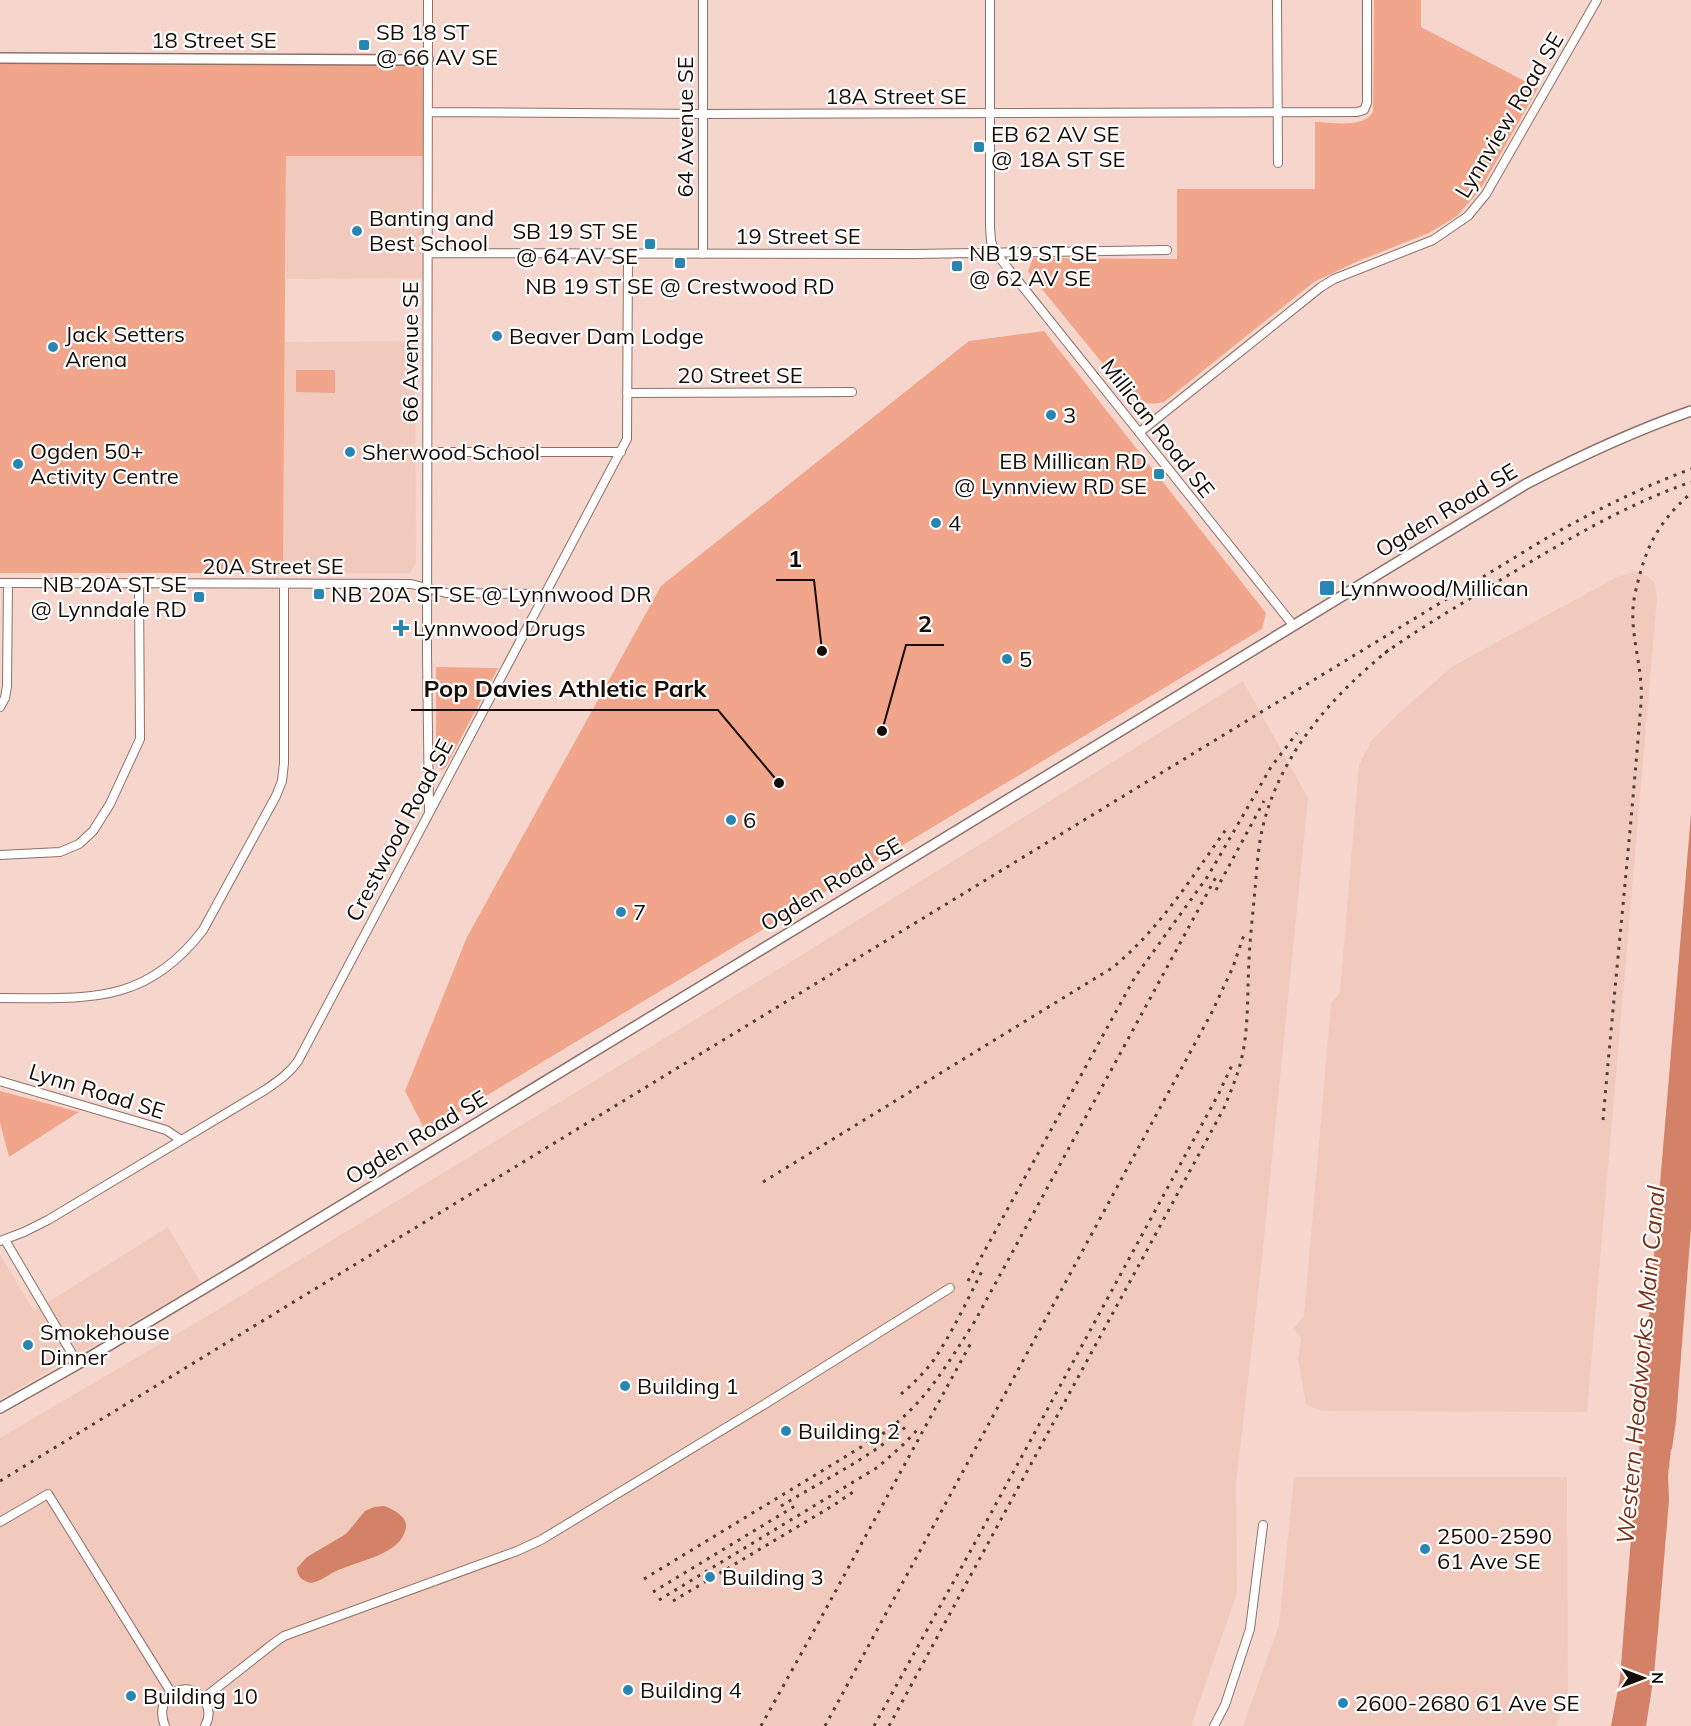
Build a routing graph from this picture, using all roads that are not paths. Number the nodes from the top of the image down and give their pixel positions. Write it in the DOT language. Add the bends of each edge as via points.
graph roads {
  1 [pos="428,0"];
  2 [pos="703,0"];
  3 [pos="990,0"];
  4 [pos="1277,0"];
  5 [pos="1367,0"];
  6 [pos="1597,0"];
  7 [pos="0,58"];
  8 [pos="428,59"];
  9 [pos="428,112"];
  10 [pos="990,113"];
  11 [pos="1278,113"];
  12 [pos="703,114"];
  13 [pos="1278,163"];
  14 [pos="1167,250"];
  15 [pos="996,252"];
  16 [pos="428,253"];
  17 [pos="628,254"];
  18 [pos="703,254"];
  19 [pos="852,392"];
  20 [pos="627,393"];
  21 [pos="1691,411"];
  22 [pos="1140,432"];
  23 [pos="428,452"];
  24 [pos="621,452"];
  25 [pos="4,583"];
  26 [pos="139,584"];
  27 [pos="284,584"];
  28 [pos="427,589"];
  29 [pos="545,594"];
  30 [pos="1293,626"];
  31 [pos="0,707"];
  32 [pos="429,813"];
  33 [pos="0,855"];
  34 [pos="0,998"];
  35 [pos="0,1081"];
  36 [pos="181,1140"];
  37 [pos="3,1240"];
  38 [pos="950,1288"];
  39 [pos="78,1364"];
  40 [pos="0,1408"];
  41 [pos="0,1522"];
  42 [pos="1263,1525"];
  43 [pos="172,1694"];
  44 [pos="204,1698"];
  45 [pos="165,1726"];
  46 [pos="205,1726"];
  47 [pos="1214,1726"];
  1 -- 8 [label="street, 66 Avenue SE"];
  2 -- 12 [label="street, 64 Avenue SE"];
  3 -- 10 [label="street"];
  4 -- 11 [label="street"];
  5 -- 11 [label="street, 18A Street SE" via="1364,110"];
  6 -- 22 [label="street, Lynnview Road SE" via="1486,195 1468,216 1433,240 1321,287"];
  7 -- 8 [label="street, 18 Street SE"];
  8 -- 9 [label="street, 66 Avenue SE"];
  9 -- 12 [label="street, 18A Street SE"];
  9 -- 16 [label="street, 66 Avenue SE"];
  10 -- 11 [label="street, 18A Street SE"];
  10 -- 12 [label="street, 18A Street SE"];
  10 -- 15 [label="street" via="990,227"];
  11 -- 13 [label="street"];
  12 -- 18 [label="street, 64 Avenue SE"];
  14 -- 15 [label="street, 19 Street SE"];
  15 -- 18 [label="street, 19 Street SE"];
  15 -- 22 [label="street, Millican Road SE"];
  16 -- 17 [label="street, 19 Street SE"];
  16 -- 23 [label="street, 66 Avenue SE"];
  17 -- 18 [label="street, 19 Street SE"];
  17 -- 20 [label="street, Crestwood Road SE"];
  19 -- 20 [label="street, 20 Street SE"];
  20 -- 24 [label="street, Crestwood Road SE" via="627,439"];
  21 -- 30 [label="street, Ogden Road SE" via="1636,431 1526,484"];
  22 -- 30 [label="street, Millican Road SE"];
  23 -- 24 [label="street"];
  23 -- 28 [label="street, 66 Avenue SE"];
  24 -- 29 [label="street, Crestwood Road SE"];
  25 -- 26 [label="street, 20A Street SE"];
  25 -- 31 [label="street" via="7,686"];
  26 -- 27 [label="street, 20A Street SE"];
  26 -- 33 [label="street" via="140,740 110,804 93,831 79,844 60,852"];
  27 -- 28 [label="street, 20A Street SE" via="411,584"];
  27 -- 34 [label="street" via="282,781 203,930 168,966 120,991 80,998"];
  28 -- 29 [label="street, 20A Street SE" via="446,593"];
  28 -- 32 [label="street, 66 Avenue SE"];
  29 -- 32 [label="street, Crestwood Road SE"];
  30 -- 39 [label="street, Ogden Road SE"];
  32 -- 36 [label="street, Crestwood Road SE" via="293,1069"];
  35 -- 36 [label="street, Lynn Road SE" via="166,1130"];
  36 -- 37 [label="street, Crestwood Road SE" via="48,1220"];
  37 -- 39 [label="street"];
  38 -- 44 [label="street" via="541,1540 284,1636"];
  39 -- 40 [label="street, Ogden Road SE"];
  41 -- 43 [label="street" via="48,1494"];
  42 -- 47 [label="street" via="1250,1629 1225,1705"];
  43 -- 44 [label="street" via="192,1690"];
  43 -- 45 [label="street" via="162,1710"];
  44 -- 46 [label="street" via="209,1714"];
}
